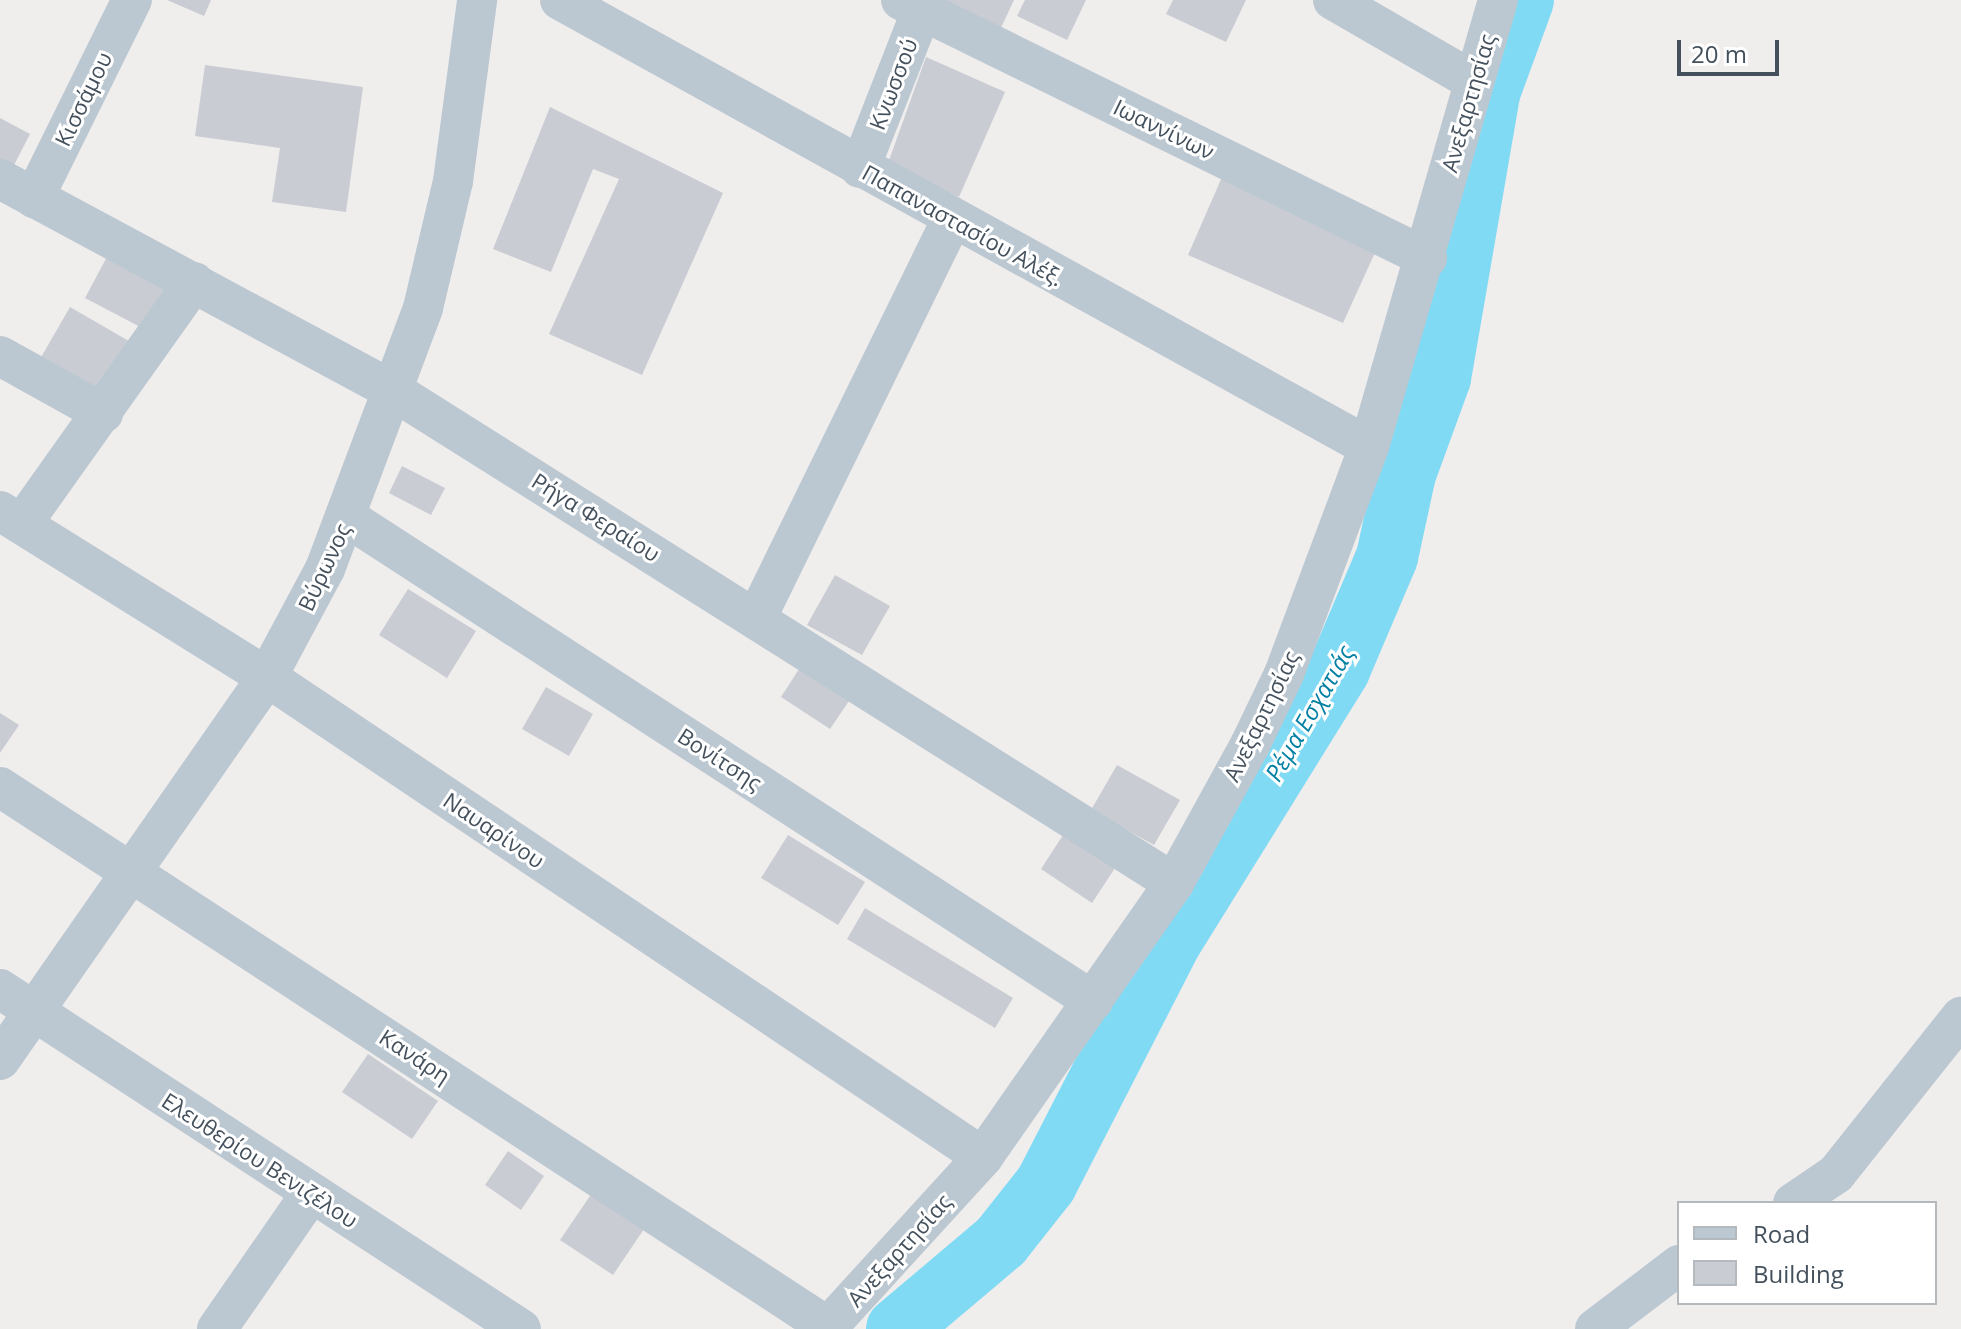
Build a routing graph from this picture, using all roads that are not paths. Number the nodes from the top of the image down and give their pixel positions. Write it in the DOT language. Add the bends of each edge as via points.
graph roads {
  1 [pos="132,0"];
  2 [pos="477,0"];
  3 [pos="560,0"];
  4 [pos="1333,0"];
  5 [pos="1498,0"];
  6 [pos="916,3"];
  7 [pos="1470,79"];
  8 [pos="860,168"];
  9 [pos="17,188"];
  10 [pos="952,219"];
  11 [pos="1427,258"];
  12 [pos="194,282"];
  13 [pos="0,356"];
  14 [pos="395,392"];
  15 [pos="103,413"];
  16 [pos="1369,447"];
  17 [pos="11,517"];
  18 [pos="348,518"];
  19 [pos="757,617"];
  20 [pos="267,677"];
  21 [pos="0,787"];
  22 [pos="134,872"];
  23 [pos="1174,883"];
  24 [pos="0,989"];
  25 [pos="1093,1001"];
  26 [pos="33,1012"];
  27 [pos="1961,1017"];
  28 [pos="0,1060"];
  29 [pos="983,1157"];
  30 [pos="311,1193"];
  31 [pos="1796,1201"];
  32 [pos="1677,1267"];
  33 [pos="827,1328"];
  34 [pos="217,1329"];
  35 [pos="521,1329"];
  36 [pos="1595,1329"];
  1 -- 9 [label="street, Κισσάμου"];
  2 -- 14 [label="street, Βύρωνος" via="453,181"];
  3 -- 8 [label="street, Παπαναστασίου Αλέξ."];
  4 -- 7 [label="street"];
  5 -- 7 [label="street, Ανεξαρτησίας"];
  6 -- 8 [label="street, Κνωσσού"];
  6 -- 11 [label="street, Ιωαννίνων"];
  7 -- 11 [label="street, Ανεξαρτησίας"];
  8 -- 10 [label="street, Παπαναστασίου Αλέξ."];
  9 -- 12 [label="street, Ρήγα Φεραίου"];
  10 -- 16 [label="street, Παπαναστασίου Αλέξ."];
  10 -- 19 [label="street"];
  11 -- 16 [label="street, Ανεξαρτησίας"];
  12 -- 14 [label="street, Ρήγα Φεραίου"];
  12 -- 15 [label="street"];
  13 -- 15 [label="street"];
  14 -- 18 [label="street, Βύρωνος"];
  14 -- 19 [label="street, Ρήγα Φεραίου"];
  15 -- 17 [label="street"];
  16 -- 23 [label="street, Ανεξαρτησίας" via="1284,674"];
  17 -- 20 [label="street, Ναυαρίνου"];
  18 -- 20 [label="street, Βύρωνος"];
  18 -- 25 [label="street, Βονίτσης"];
  19 -- 23 [label="street, Ρήγα Φεραίου"];
  20 -- 22 [label="street, Βύρωνος"];
  20 -- 29 [label="street, Ναυαρίνου"];
  21 -- 22 [label="street, Κανάρη"];
  22 -- 26 [label="street, Βύρωνος"];
  22 -- 33 [label="street, Κανάρη"];
  23 -- 25 [label="street, Ανεξαρτησίας"];
  24 -- 26 [label="street, Ελευθερίου Βενιζέλου"];
  25 -- 29 [label="street, Ανεξαρτησίας"];
  26 -- 28 [label="street, Βύρωνος"];
  26 -- 30 [label="street, Ελευθερίου Βενιζέλου"];
  27 -- 31 [label="street" via="1836,1174"];
  29 -- 33 [label="street, Ανεξαρτησίας"];
  30 -- 34 [label="street"];
  30 -- 35 [label="street, Ελευθερίου Βενιζέλου"];
  32 -- 36 [label="street"];
}
